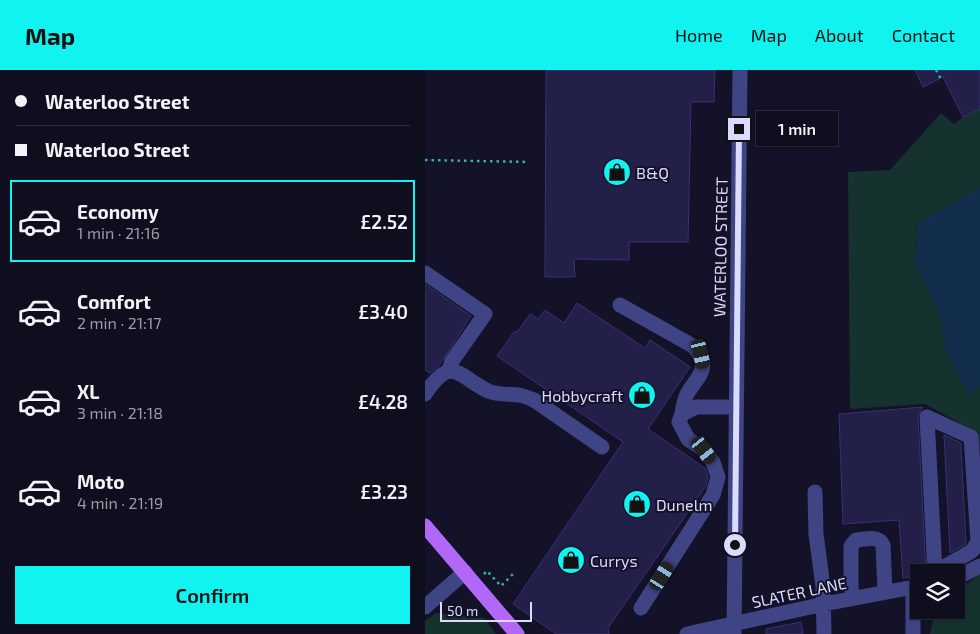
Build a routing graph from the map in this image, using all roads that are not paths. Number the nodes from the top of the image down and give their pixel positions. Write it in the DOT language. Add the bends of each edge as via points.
graph roads {
  1 [pos="740,70"];
  2 [pos="425,272"];
  3 [pos="620,306"];
  4 [pos="449,371"];
  5 [pos="425,392"];
  6 [pos="736,407"];
  7 [pos="682,414"];
  8 [pos="602,447"];
  9 [pos="815,492"];
  10 [pos="425,526"];
  11 [pos="980,566"];
  12 [pos="935,572"];
  13 [pos="965,574"];
  14 [pos="470,578"];
  15 [pos="910,587"];
  16 [pos="885,592"];
  17 [pos="853,598"];
  18 [pos="824,604"];
  19 [pos="425,607"];
  20 [pos="641,608"];
  21 [pos="914,619"];
  22 [pos="734,629"];
  23 [pos="517,634"];
  24 [pos="687,634"];
  25 [pos="824,634"];
  26 [pos="913,634"];
  1 -- 6 [label="street, WATERLOO STREET"];
  2 -- 4 [label="street" via="485,314 452,361"];
  3 -- 7 [label="street" via="693,346 701,354 702,373 686,396"];
  4 -- 5 [label="street"];
  4 -- 8 [label="street" via="463,374 489,391 534,400"];
  6 -- 7 [label="street" via="696,407"];
  6 -- 22 [label="street, WATERLOO STREET"];
  7 -- 20 [label="street" via="679,422 688,439 704,450 718,477 713,495"];
  9 -- 18 [label="street"];
  10 -- 14 [label="main road"];
  11 -- 13 [label="street"];
  12 -- 12 [label="street" via="972,551 978,542 971,437 927,417"];
  14 -- 19 [label="street"];
  14 -- 23 [label="main road"];
  15 -- 16 [label="street, SLATER LANE"];
  16 -- 17 [label="street, SLATER LANE"];
  16 -- 17 [label="street" via="881,541 877,538 856,540 851,546"];
  17 -- 18 [label="street, SLATER LANE"];
  18 -- 22 [label="street, SLATER LANE"];
  18 -- 25 [label="street"];
  21 -- 26 [label="street"];
  22 -- 24 [label="street, SLATER LANE"];
}
